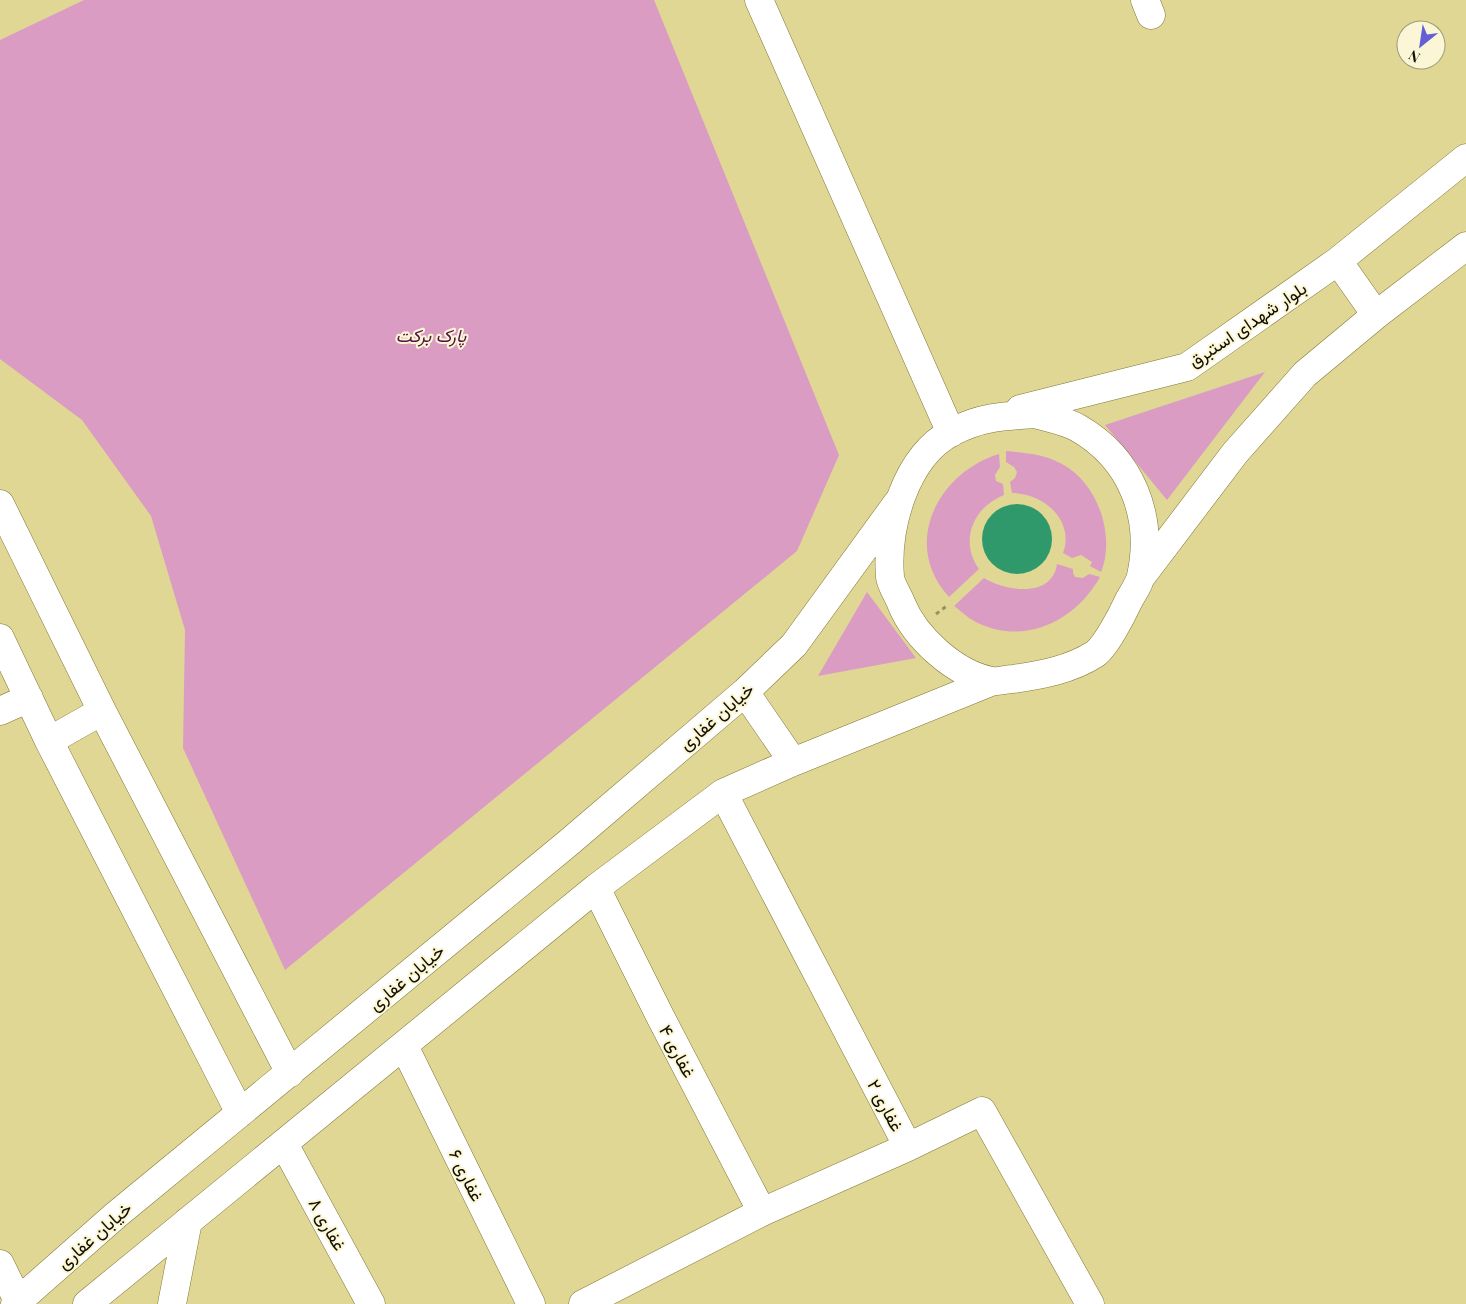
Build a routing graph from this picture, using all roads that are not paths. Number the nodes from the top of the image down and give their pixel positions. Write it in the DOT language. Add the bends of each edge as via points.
graph roads {
  1 [pos="759,0"];
  2 [pos="1466,158"];
  3 [pos="1466,246"];
  4 [pos="1338,261"];
  5 [pos="1376,315"];
  6 [pos="991,416"];
  7 [pos="951,433"];
  8 [pos="898,502"];
  9 [pos="0,504"];
  10 [pos="1140,578"];
  11 [pos="2,645"];
  12 [pos="993,681"];
  13 [pos="744,692"];
  14 [pos="29,698"];
  15 [pos="0,711"];
  16 [pos="102,711"];
  17 [pos="50,741"];
  18 [pos="793,762"];
  19 [pos="723,793"];
  20 [pos="596,888"];
  21 [pos="404,1046"];
  22 [pos="290,1073"];
  23 [pos="240,1113"];
  24 [pos="284,1144"];
  25 [pos="908,1147"];
  26 [pos="762,1212"];
  27 [pos="188,1221"];
  28 [pos="0,1264"];
  29 [pos="16,1303"];
  30 [pos="87,1304"];
  31 [pos="172,1304"];
  32 [pos="372,1304"];
  33 [pos="531,1304"];
  34 [pos="583,1304"];
  35 [pos="1090,1304"];
  1 -- 7 [label="street"];
  2 -- 4 [label="street, بلوار شهدای استبرق"];
  3 -- 5 [label="street"];
  4 -- 5 [label="street"];
  4 -- 6 [label="street, بلوار شهدای استبرق" via="1187,367"];
  5 -- 10 [label="street" via="1299,381 1235,453"];
  6 -- 7 [label="street"];
  6 -- 10 [label="street" via="1035,414 1078,428 1112,454 1136,492 1146,534"];
  7 -- 8 [label="street" via="928,452 910,475"];
  8 -- 12 [label="street" via="890,578 906,616 933,647 960,668"];
  8 -- 13 [label="street, خیابان غفاری" via="794,645"];
  9 -- 16 [label="street"];
  10 -- 12 [label="street" via="1096,653 1049,674"];
  11 -- 14 [label="street"];
  12 -- 18 [label="street"];
  13 -- 18 [label="street"];
  13 -- 22 [label="street, خیابان غفاری"];
  14 -- 15 [label="street"];
  14 -- 17 [label="street"];
  16 -- 17 [label="street"];
  16 -- 22 [label="street"];
  17 -- 23 [label="street"];
  18 -- 19 [label="street"];
  19 -- 20 [label="street"];
  19 -- 25 [label="street, غفاری ۲"];
  20 -- 21 [label="street"];
  20 -- 26 [label="street, غفاری ۴"];
  21 -- 24 [label="street"];
  21 -- 33 [label="street, غفاری ۶"];
  22 -- 23 [label="street, خیابان غفاری"];
  23 -- 29 [label="street, خیابان غفاری"];
  24 -- 27 [label="street"];
  24 -- 32 [label="street, غفاری ۸"];
  25 -- 26 [label="street"];
  25 -- 35 [label="street, غفاری ۲" via="982,1111"];
  26 -- 34 [label="street"];
  27 -- 30 [label="street"];
  27 -- 31 [label="street"];
  28 -- 29 [label="street"];
}
